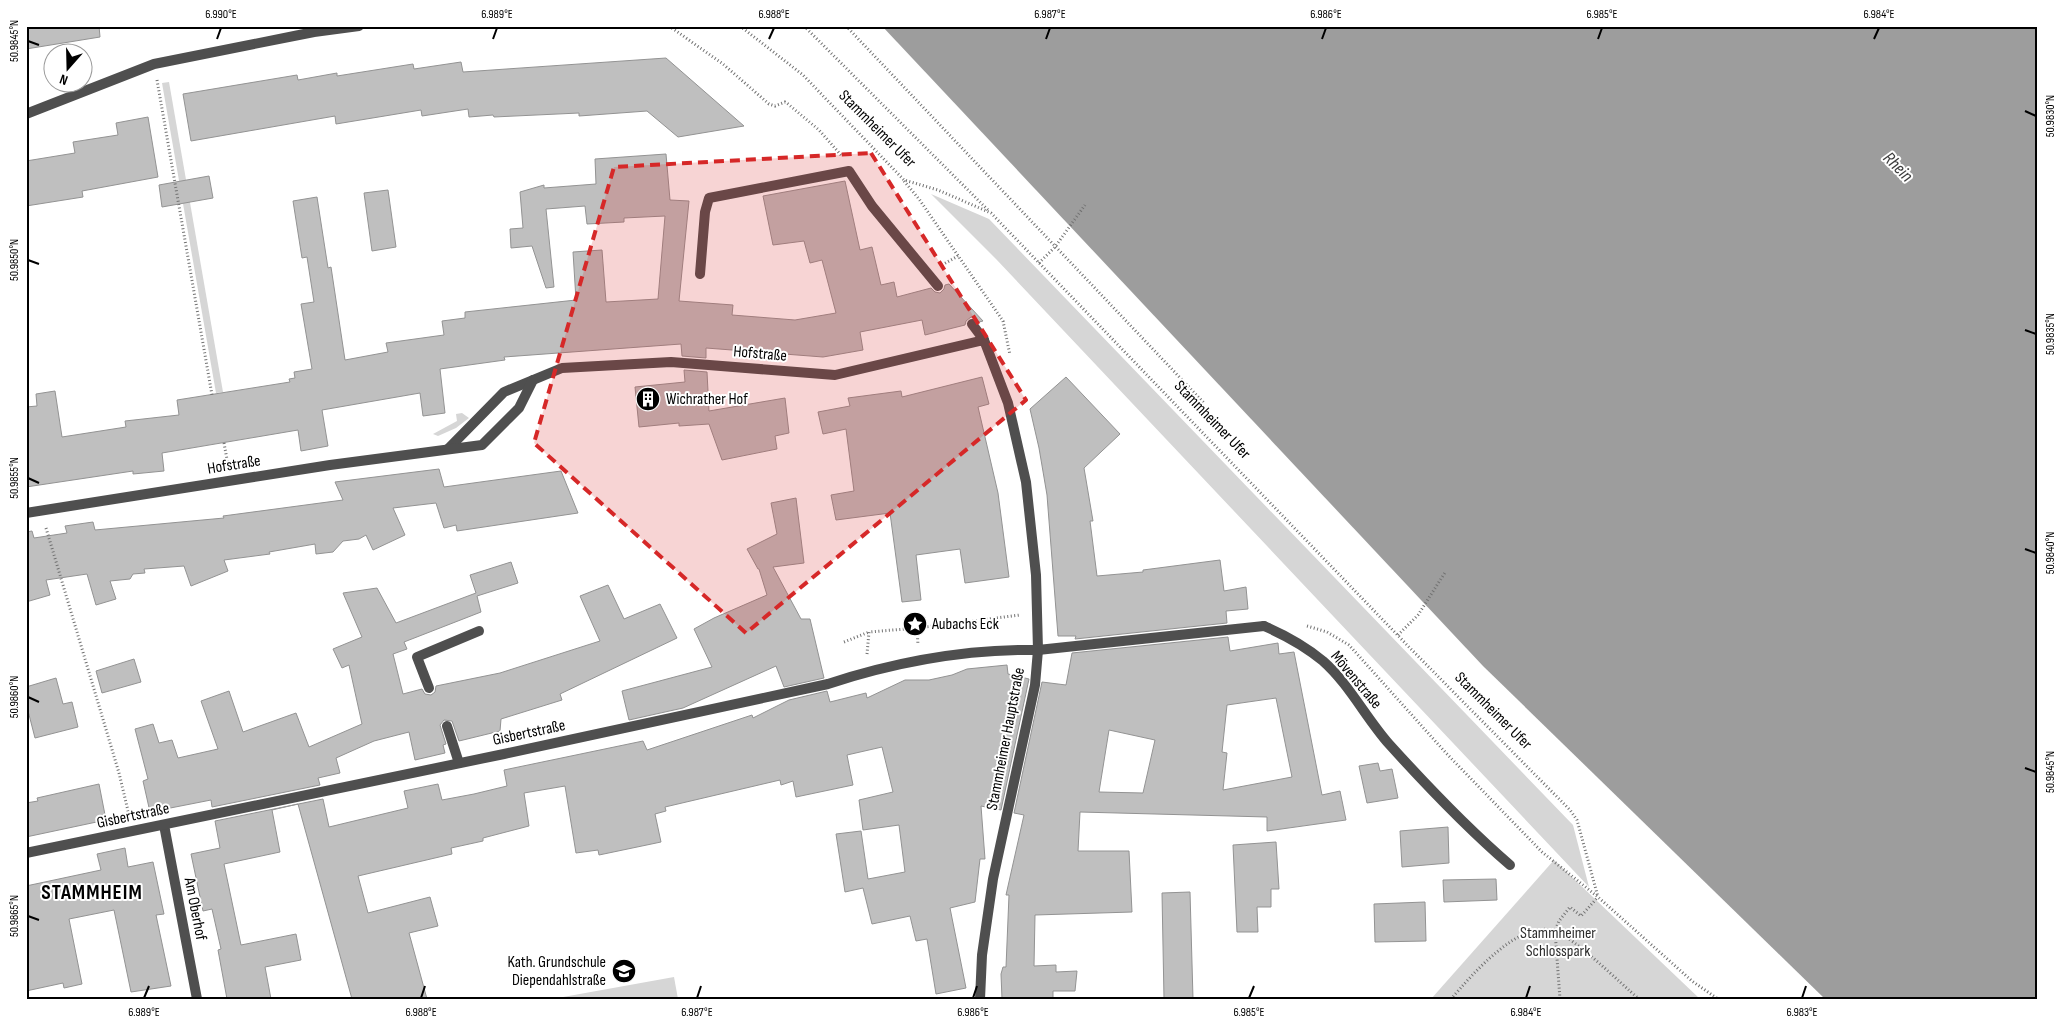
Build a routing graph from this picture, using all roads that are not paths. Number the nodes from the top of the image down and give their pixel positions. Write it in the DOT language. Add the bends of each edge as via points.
graph roads {
  1 [pos="359,26"];
  2 [pos="26,114"];
  3 [pos="700,274"];
  4 [pos="938,286"];
  5 [pos="972,324"];
  6 [pos="984,340"];
  7 [pos="532,380"];
  8 [pos="448,449"];
  9 [pos="26,513"];
  10 [pos="479,631"];
  11 [pos="1038,650"];
  12 [pos="429,688"];
  13 [pos="447,726"];
  14 [pos="459,763"];
  15 [pos="164,825"];
  16 [pos="26,853"];
  17 [pos="1510,865"];
  18 [pos="197,999"];
  19 [pos="980,999"];
  1 -- 2 [label="street" via="154,64"];
  3 -- 4 [label="street" via="709,198 849,171 872,206"];
  5 -- 6 [label="street"];
  6 -- 7 [label="street, Hofstraße" via="835,375 671,362 562,368"];
  6 -- 11 [label="street, Stammheimer Hauptstraße" via="1008,403 1026,482 1036,575"];
  7 -- 8 [label="street, Hofstraße" via="504,392"];
  7 -- 8 [label="street, Hofstraße" via="519,408 482,445"];
  8 -- 9 [label="street, Hofstraße"];
  10 -- 12 [label="street" via="418,657"];
  11 -- 14 [label="street, Gisbertstraße" via="1003,650 920,661 865,672 828,684"];
  11 -- 17 [label="street, Mövenstraße" via="1264,626 1286,635 1323,661 1391,745"];
  11 -- 19 [label="street, Stammheimer Hauptstraße" via="1035,685 986,916"];
  13 -- 14 [label="street"];
  14 -- 15 [label="street, Gisbertstraße"];
  15 -- 16 [label="street, Gisbertstraße"];
  15 -- 18 [label="street, Am Oberhof"];
}
